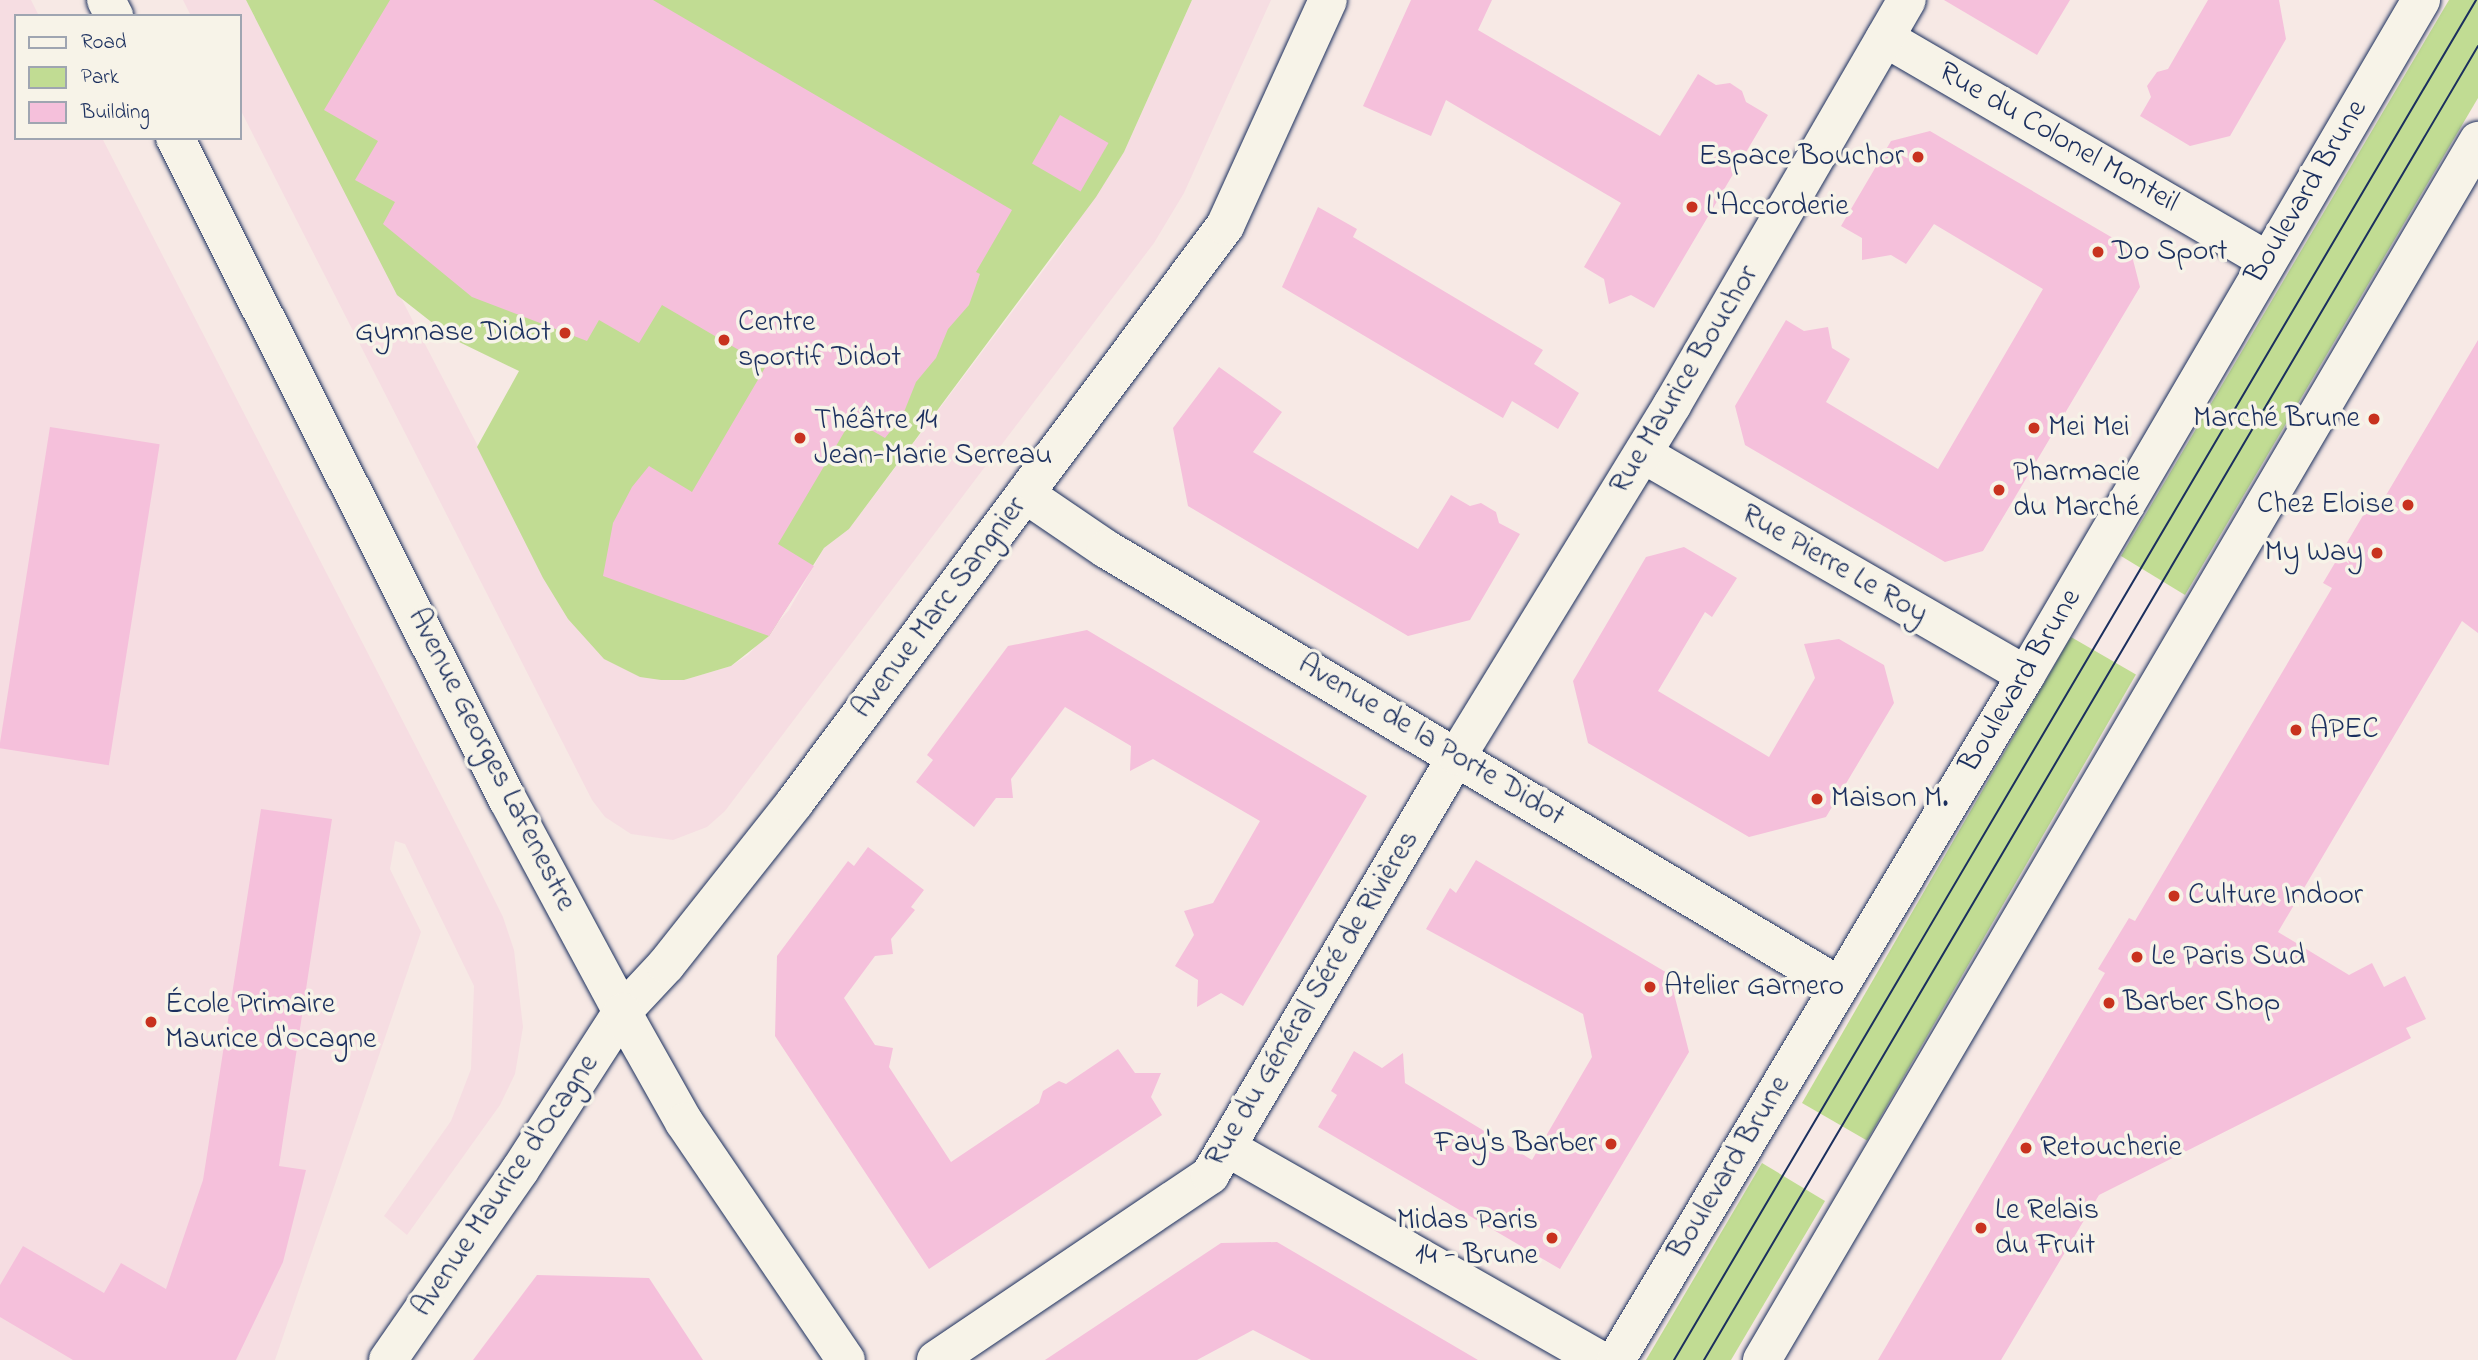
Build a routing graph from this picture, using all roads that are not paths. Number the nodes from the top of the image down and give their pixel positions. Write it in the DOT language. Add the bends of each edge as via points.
graph roads {
  1 [pos="1328,0"];
  2 [pos="1907,0"];
  3 [pos="2421,0"];
  4 [pos="1885,38"];
  5 [pos="176,140"];
  6 [pos="2478,141"];
  7 [pos="2266,260"];
  8 [pos="1643,454"];
  9 [pos="1025,494"];
  10 [pos="2026,675"];
  11 [pos="1457,756"];
  12 [pos="1838,985"];
  13 [pos="622,1012"];
  14 [pos="1228,1148"];
  15 [pos="388,1360"];
  16 [pos="846,1360"];
  17 [pos="936,1360"];
  18 [pos="1599,1360"];
  19 [pos="1616,1360"];
  20 [pos="1762,1360"];
  1 -- 9 [label="street, Avenue Marc Sangnier" via="1225,226"];
  2 -- 4 [label="street, Rue Maurice Bouchor"];
  3 -- 7 [label="street, Boulevard Brune"];
  4 -- 7 [label="street, Rue du Colonel Monteil"];
  4 -- 8 [label="street, Rue Maurice Bouchor"];
  5 -- 13 [label="street, Avenue Georges Lafenestre" via="508,800"];
  6 -- 20 [label="street"];
  7 -- 10 [label="street, Boulevard Brune"];
  8 -- 10 [label="street, Rue Pierre Le Roy"];
  8 -- 11 [label="street, Rue Maurice Bouchor"];
  9 -- 11 [label="street, Avenue de la Porte Didot" via="1106,549"];
  9 -- 13 [label="street, Avenue Marc Sangnier" via="795,802 666,965"];
  10 -- 12 [label="street, Boulevard Brune"];
  11 -- 12 [label="street, Avenue de la Porte Didot"];
  11 -- 14 [label="street, Rue du Général Séré de Rivières"];
  12 -- 19 [label="street, Boulevard Brune"];
  13 -- 15 [label="street, Avenue Maurice d'Ocagne" via="520,1170"];
  13 -- 16 [label="street, Avenue Georges Lafenestre" via="684,1122"];
  14 -- 17 [label="street, Rue du Général Séré de Rivières" via="1210,1175"];
  14 -- 18 [label="street"];
}
